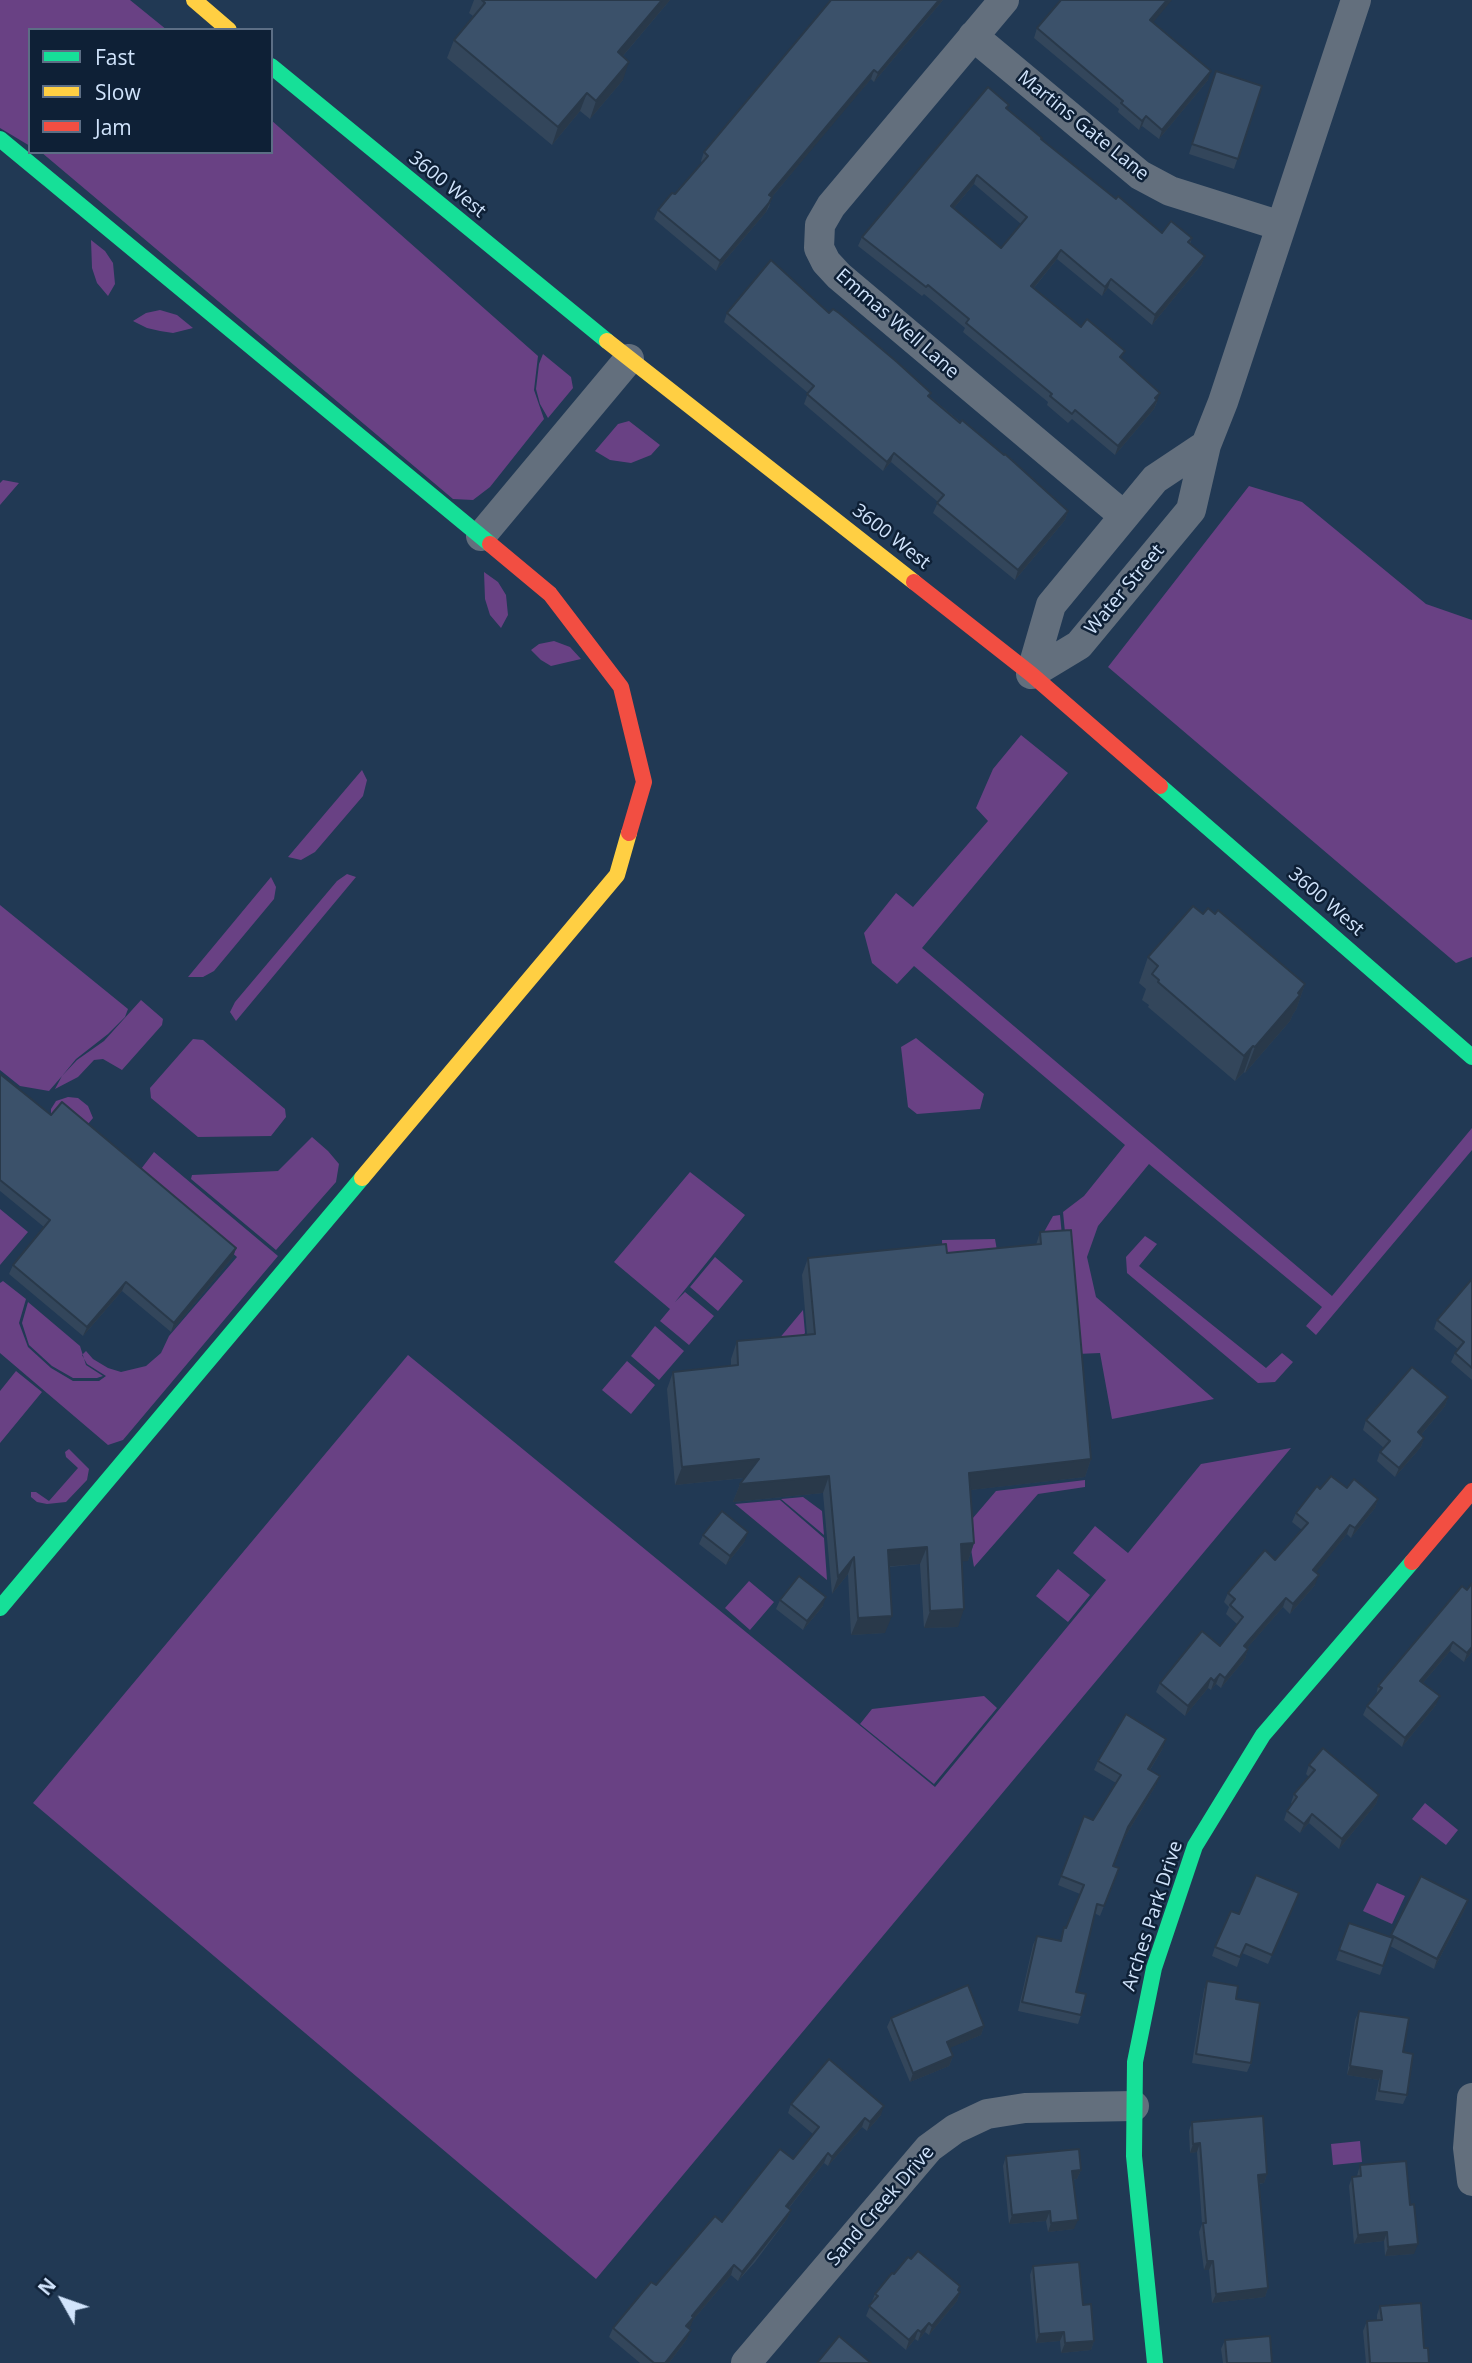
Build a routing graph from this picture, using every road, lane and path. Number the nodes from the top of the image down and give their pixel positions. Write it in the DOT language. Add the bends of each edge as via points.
graph roads {
  1 [pos="194,0"];
  2 [pos="1004,0"];
  3 [pos="1356,0"];
  4 [pos="227,28"];
  5 [pos="973,36"];
  6 [pos="273,68"];
  7 [pos="0,139"];
  8 [pos="1281,226"];
  9 [pos="629,359"];
  10 [pos="1206,444"];
  11 [pos="1124,516"];
  12 [pos="481,536"];
  13 [pos="1031,674"];
  14 [pos="1472,1057"];
  15 [pos="1472,1491"];
  16 [pos="0,1608"];
  17 [pos="1472,2098"];
  18 [pos="1134,2106"];
  19 [pos="1472,2181"];
  20 [pos="746,2363"];
  21 [pos="1155,2363"];
  1 -- 4 [label="street"];
  2 -- 5 [label="street, Emmas Well Lane"];
  3 -- 8 [label="street, Water Street"];
  5 -- 8 [label="street, Martins Gate Lane" via="1140,175 1170,191"];
  5 -- 11 [label="street, Emmas Well Lane" via="831,206 820,225 819,248 839,276"];
  6 -- 9 [label="street, 3600 West"];
  7 -- 12 [label="street"];
  8 -- 10 [label="street, Water Street"];
  9 -- 12 [label="street"];
  9 -- 13 [label="street, 3600 West"];
  10 -- 11 [label="street" via="1155,479"];
  10 -- 13 [label="street, Water Street" via="1191,510 1079,645"];
  11 -- 13 [label="street" via="1051,605"];
  12 -- 16 [label="street" via="550,594 621,687 644,782 617,875"];
  13 -- 14 [label="street, 3600 West"];
  15 -- 18 [label="street, Arches Park Drive" via="1264,1735 1195,1846 1154,1968 1135,2062"];
  17 -- 19 [label="street" via="1468,2148"];
  18 -- 20 [label="street, Sand Creek Drive" via="1025,2108 987,2113 955,2129 929,2148"];
  18 -- 21 [label="street, Arches Park Drive" via="1134,2156"];
}
